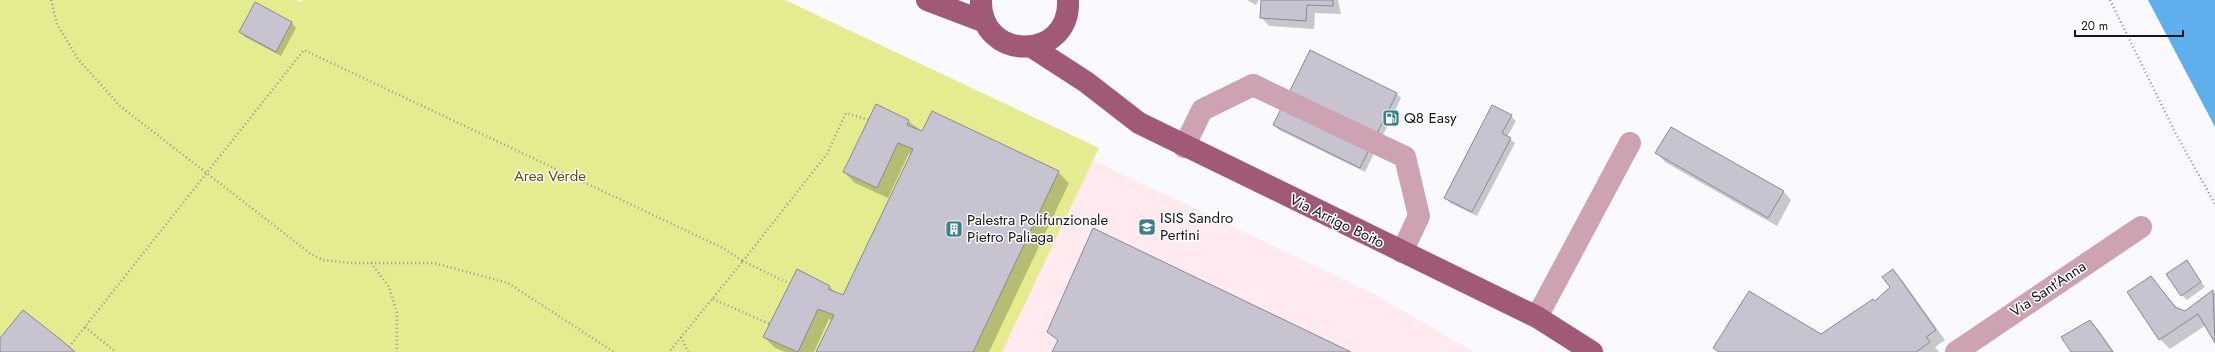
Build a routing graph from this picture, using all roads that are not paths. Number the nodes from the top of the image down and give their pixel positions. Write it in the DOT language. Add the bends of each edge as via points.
graph roads {
  1 [pos="929,0"];
  2 [pos="981,0"];
  3 [pos="1068,0"];
  4 [pos="985,22"];
  5 [pos="1056,34"];
  6 [pos="1032,47"];
  7 [pos="1086,82"];
  8 [pos="1630,144"];
  9 [pos="1184,147"];
  10 [pos="2141,226"];
  11 [pos="1402,252"];
  12 [pos="1537,317"];
  13 [pos="1592,352"];
  14 [pos="1956,352"];
  1 -- 4 [label="main road"];
  2 -- 4 [label="main road"];
  3 -- 5 [label="main road" via="1064,22"];
  4 -- 6 [label="main road" via="993,34 1004,42 1018,47"];
  5 -- 6 [label="main road" via="1045,43"];
  5 -- 7 [label="main road, Via Arrigo Boito"];
  6 -- 7 [label="main road, Via Arrigo Boito"];
  7 -- 9 [label="main road, Via Arrigo Boito" via="1139,123"];
  8 -- 12 [label="street"];
  9 -- 11 [label="main road, Via Arrigo Boito"];
  9 -- 11 [label="street" via="1202,110 1253,85 1405,157 1419,216"];
  10 -- 14 [label="street, Via Sant'Anna"];
  11 -- 12 [label="main road, Via Arrigo Boito"];
  12 -- 13 [label="main road, Via Arrigo Boito"];
}
